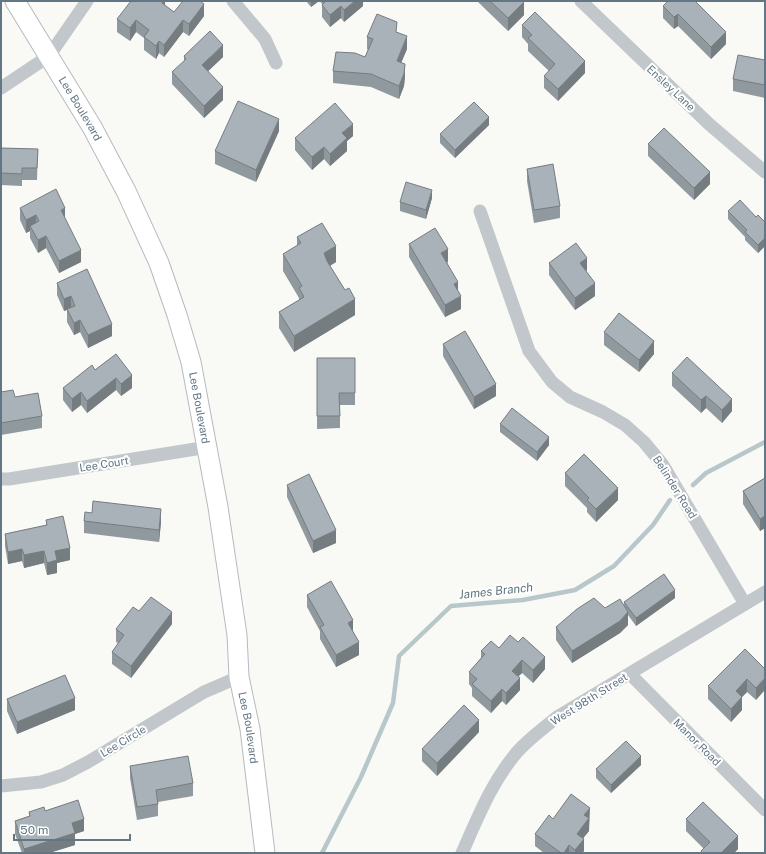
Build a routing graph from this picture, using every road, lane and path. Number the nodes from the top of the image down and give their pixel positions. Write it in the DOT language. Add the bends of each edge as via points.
graph roads {
  1 [pos="14,1"];
  2 [pos="87,1"];
  3 [pos="233,1"];
  4 [pos="581,1"];
  5 [pos="49,56"];
  6 [pos="276,63"];
  7 [pos="1,88"];
  8 [pos="765,172"];
  9 [pos="480,211"];
  10 [pos="208,447"];
  11 [pos="1,479"];
  12 [pos="765,592"];
  13 [pos="746,604"];
  14 [pos="630,674"];
  15 [pos="239,677"];
  16 [pos="1,786"];
  17 [pos="765,810"];
  18 [pos="265,853"];
  19 [pos="462,853"];
  1 -- 5 [label="street, Lee Boulevard"];
  2 -- 5 [label="street"];
  3 -- 6 [label="street" via="266,39"];
  4 -- 8 [label="street, Ensley Lane" via="708,124"];
  5 -- 7 [label="street"];
  5 -- 10 [label="street, Lee Boulevard" via="92,127 159,263 190,362"];
  9 -- 13 [label="street, Belinder Road" via="529,351 539,366 552,382 570,397 625,425 644,442 663,465"];
  10 -- 11 [label="street, Lee Court"];
  10 -- 15 [label="street, Lee Boulevard" via="237,635"];
  12 -- 13 [label="street, West 98th Street"];
  13 -- 14 [label="street, West 98th Street"];
  14 -- 17 [label="street, Manor Road"];
  14 -- 19 [label="street, West 98th Street" via="557,717 519,751 488,796"];
  15 -- 16 [label="street, Lee Circle" via="204,692 63,775 41,782"];
  15 -- 18 [label="street, Lee Boulevard" via="250,729"];
}
